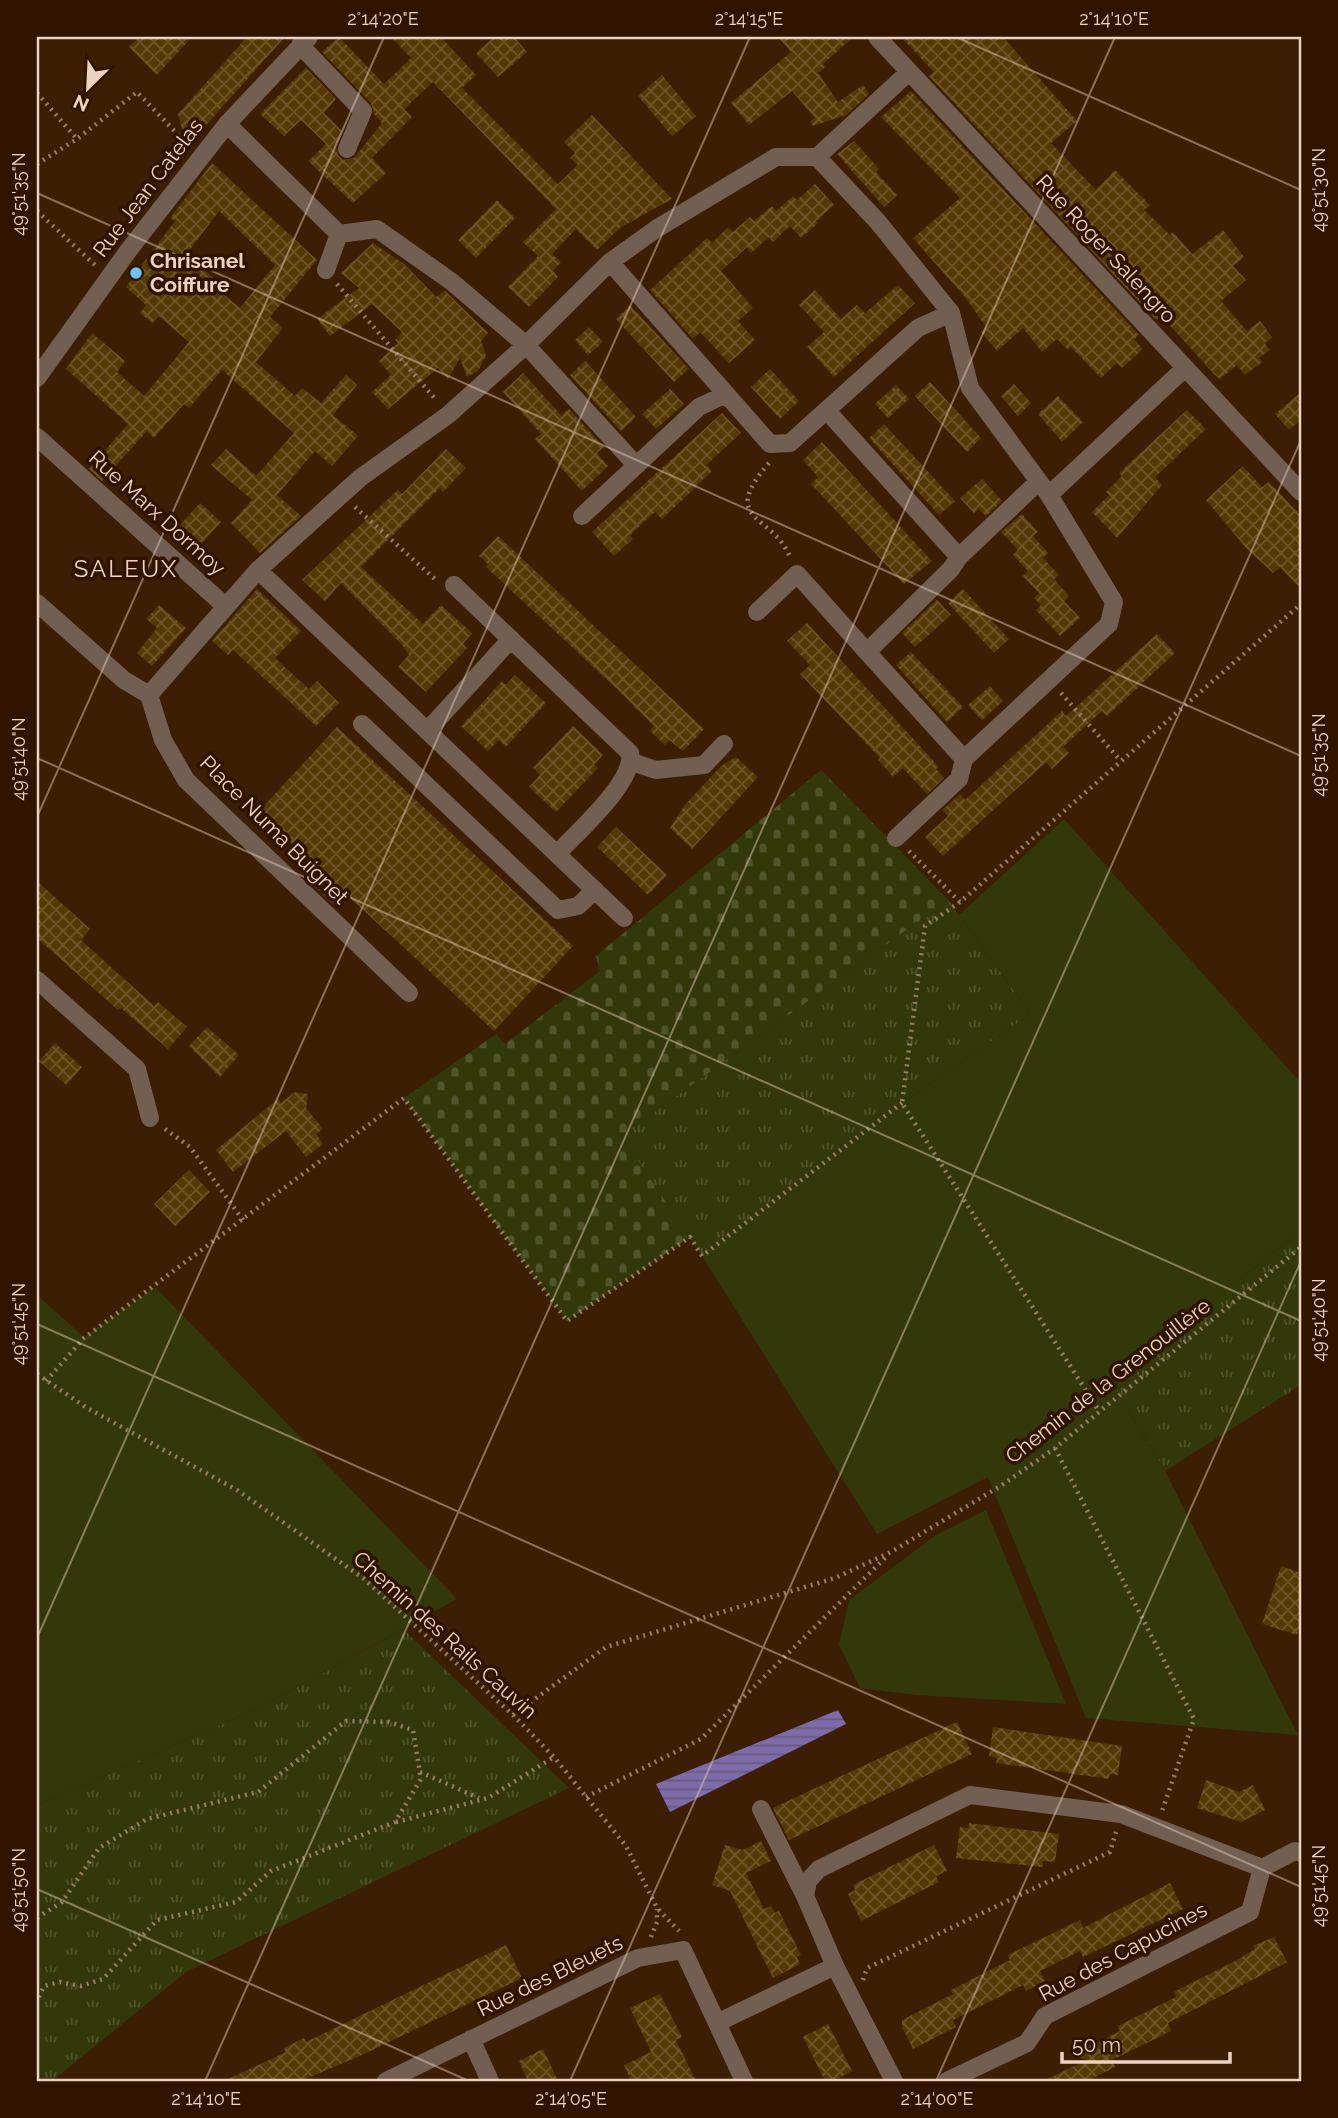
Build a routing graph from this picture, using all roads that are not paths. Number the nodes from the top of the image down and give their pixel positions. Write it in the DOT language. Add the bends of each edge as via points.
graph roads {
  1 [pos="877,37"];
  2 [pos="305,41"];
  3 [pos="909,72"];
  4 [pos="227,124"];
  5 [pos="347,149"];
  6 [pos="817,156"];
  7 [pos="339,234"];
  8 [pos="610,262"];
  9 [pos="326,270"];
  10 [pos="951,313"];
  11 [pos="526,345"];
  12 [pos="1185,368"];
  13 [pos="37,378"];
  14 [pos="726,394"];
  15 [pos="828,412"];
  16 [pos="37,437"];
  17 [pos="636,465"];
  18 [pos="1044,489"];
  19 [pos="1301,492"];
  20 [pos="582,516"];
  21 [pos="959,557"];
  22 [pos="258,570"];
  23 [pos="454,584"];
  24 [pos="37,603"];
  25 [pos="224,605"];
  26 [pos="757,612"];
  27 [pos="511,639"];
  28 [pos="866,652"];
  29 [pos="149,695"];
  30 [pos="362,724"];
  31 [pos="427,731"];
  32 [pos="724,744"];
  33 [pos="964,760"];
  34 [pos="632,762"];
  35 [pos="896,838"];
  36 [pos="557,854"];
  37 [pos="595,890"];
  38 [pos="624,918"];
  39 [pos="37,980"];
  40 [pos="409,993"];
  41 [pos="150,1118"];
  42 [pos="761,1809"];
  43 [pos="1301,1853"];
  44 [pos="1262,1868"];
  45 [pos="805,1896"];
  46 [pos="835,1966"];
  47 [pos="717,2023"];
  48 [pos="471,2039"];
  49 [pos="386,2081"];
  50 [pos="490,2081"];
  51 [pos="744,2081"];
  52 [pos="894,2081"];
  53 [pos="947,2081"];
  1 -- 3 [label="street, Rue Roger Salengro"];
  2 -- 4 [label="street, Rue Jean Catelas"];
  2 -- 5 [label="street" via="363,111"];
  3 -- 6 [label="street"];
  3 -- 12 [label="street, Rue Roger Salengro"];
  4 -- 7 [label="street"];
  4 -- 13 [label="street, Rue Jean Catelas"];
  6 -- 8 [label="street" via="776,157"];
  6 -- 10 [label="street" via="878,222"];
  7 -- 9 [label="street"];
  7 -- 11 [label="street" via="377,229 452,282"];
  8 -- 11 [label="street"];
  8 -- 14 [label="street"];
  10 -- 15 [label="street" via="918,327"];
  10 -- 18 [label="street" via="970,388"];
  11 -- 17 [label="street"];
  11 -- 22 [label="street" via="448,415 341,494"];
  12 -- 18 [label="street"];
  12 -- 19 [label="street, Rue Roger Salengro"];
  14 -- 15 [label="street" via="770,444 790,443"];
  14 -- 17 [label="street" via="699,407"];
  15 -- 21 [label="street"];
  16 -- 25 [label="street, Rue Marx Dormoy"];
  17 -- 20 [label="street"];
  18 -- 21 [label="street"];
  18 -- 33 [label="street" via="1114,602 1109,625"];
  21 -- 28 [label="street"];
  22 -- 25 [label="street, Rue Marx Dormoy"];
  22 -- 31 [label="street, Rue Marx Dormoy"];
  23 -- 27 [label="street"];
  24 -- 29 [label="street" via="124,680"];
  25 -- 29 [label="street"];
  26 -- 28 [label="street" via="797,574"];
  27 -- 31 [label="street"];
  27 -- 34 [label="street" via="630,753"];
  28 -- 33 [label="street"];
  29 -- 40 [label="street, Place Numa Buignet" via="163,740 186,780"];
  30 -- 37 [label="street" via="558,910 579,906"];
  31 -- 36 [label="street, Rue Marx Dormoy"];
  32 -- 34 [label="street" via="704,765 656,770"];
  33 -- 35 [label="street" via="958,779"];
  34 -- 36 [label="street" via="624,781"];
  36 -- 37 [label="street, Rue Marx Dormoy"];
  37 -- 38 [label="street, Rue Marx Dormoy"];
  39 -- 41 [label="street" via="136,1069"];
  42 -- 45 [label="street"];
  43 -- 44 [label="street" via="1295,1851"];
  44 -- 45 [label="street" via="1121,1814 970,1795 819,1869 808,1881"];
  44 -- 53 [label="street, Rue des Capucines" via="1250,1912 1045,2016 1027,2043"];
  45 -- 46 [label="street"];
  46 -- 47 [label="street"];
  46 -- 52 [label="street"];
  47 -- 48 [label="street, Rue des Bleuets" via="683,1950 638,1958"];
  47 -- 51 [label="street"];
  48 -- 49 [label="street, Rue des Bleuets"];
  48 -- 50 [label="street"];
}
